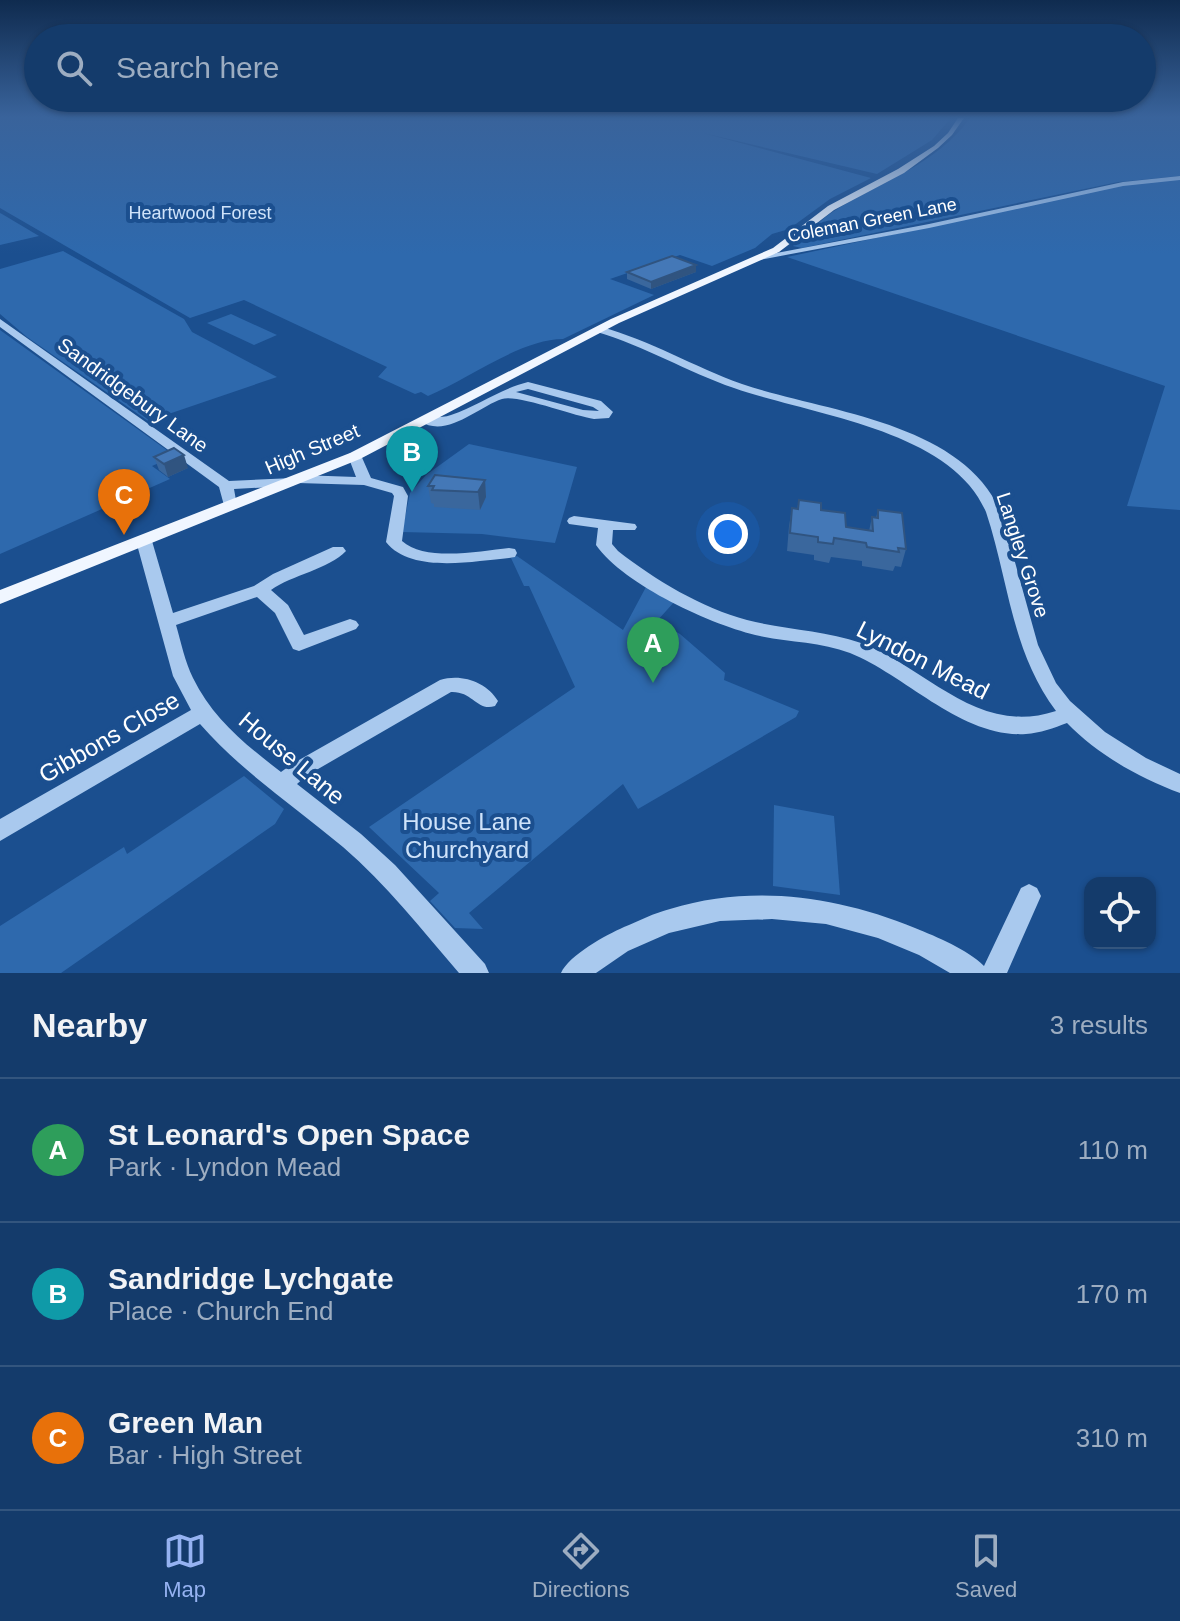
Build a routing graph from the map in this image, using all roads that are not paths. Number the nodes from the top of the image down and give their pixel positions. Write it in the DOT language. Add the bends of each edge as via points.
graph roads {
  1 [pos="912,163"];
  2 [pos="1180,178"];
  3 [pos="759,257"];
  4 [pos="0,322"];
  5 [pos="601,330"];
  6 [pos="502,394"];
  7 [pos="426,421"];
  8 [pos="355,456"];
  9 [pos="296,481"];
  10 [pos="365,481"];
  11 [pos="226,485"];
  12 [pos="230,506"];
  13 [pos="574,521"];
  14 [pos="606,524"];
  15 [pos="630,527"];
  16 [pos="144,541"];
  17 [pos="338,551"];
  18 [pos="509,553"];
  19 [pos="260,590"];
  20 [pos="0,597"];
  21 [pos="169,621"];
  22 [pos="350,625"];
  23 [pos="488,701"];
  24 [pos="202,713"];
  25 [pos="1072,713"];
  26 [pos="1180,784"];
  27 [pos="280,786"];
  28 [pos="0,831"];
  29 [pos="1029,896"];
  30 [pos="476,973"];
  31 [pos="574,973"];
  32 [pos="974,973"];
  33 [pos="994,973"];
  1 -- 3 [label="main road, High Street" via="831,208 783,246"];
  2 -- 3 [label="street, Coleman Green Lane" via="1123,184"];
  3 -- 5 [label="main road, High Street"];
  4 -- 11 [label="street, Sandridgebury Lane"];
  5 -- 7 [label="main road, High Street"];
  5 -- 25 [label="street, Langley Grove" via="771,398 908,437 966,473 988,498 1039,670"];
  6 -- 6 [label="street" via="539,398 593,416 607,412 597,404 536,386"];
  6 -- 7 [label="street" via="443,422"];
  7 -- 8 [label="main road, High Street"];
  8 -- 9 [label="main road, High Street"];
  8 -- 10 [label="street"];
  9 -- 10 [label="street"];
  9 -- 11 [label="street"];
  9 -- 12 [label="main road, High Street"];
  10 -- 18 [label="street" via="398,490 394,542 401,549 433,557"];
  11 -- 12 [label="street"];
  12 -- 16 [label="main road, High Street"];
  13 -- 14 [label="street"];
  14 -- 15 [label="street"];
  14 -- 25 [label="street, Lyndon Mead" via="604,545 619,561 724,619 857,649 951,706 993,722 1025,726"];
  16 -- 20 [label="main road, High Street"];
  16 -- 21 [label="street, House Lane"];
  17 -- 19 [label="street" via="273,579"];
  19 -- 21 [label="street"];
  19 -- 22 [label="street" via="282,609 299,644"];
  21 -- 24 [label="street, House Lane" via="182,676"];
  23 -- 27 [label="street" via="474,687 447,685"];
  24 -- 27 [label="street, House Lane"];
  24 -- 28 [label="street, Gibbons Close"];
  25 -- 26 [label="street, Langley Grove" via="1129,759"];
  27 -- 30 [label="street, House Lane" via="387,873"];
  29 -- 33 [label="street"];
  31 -- 32 [label="street" via="655,924 746,905 808,909 869,924 928,945"];
}
